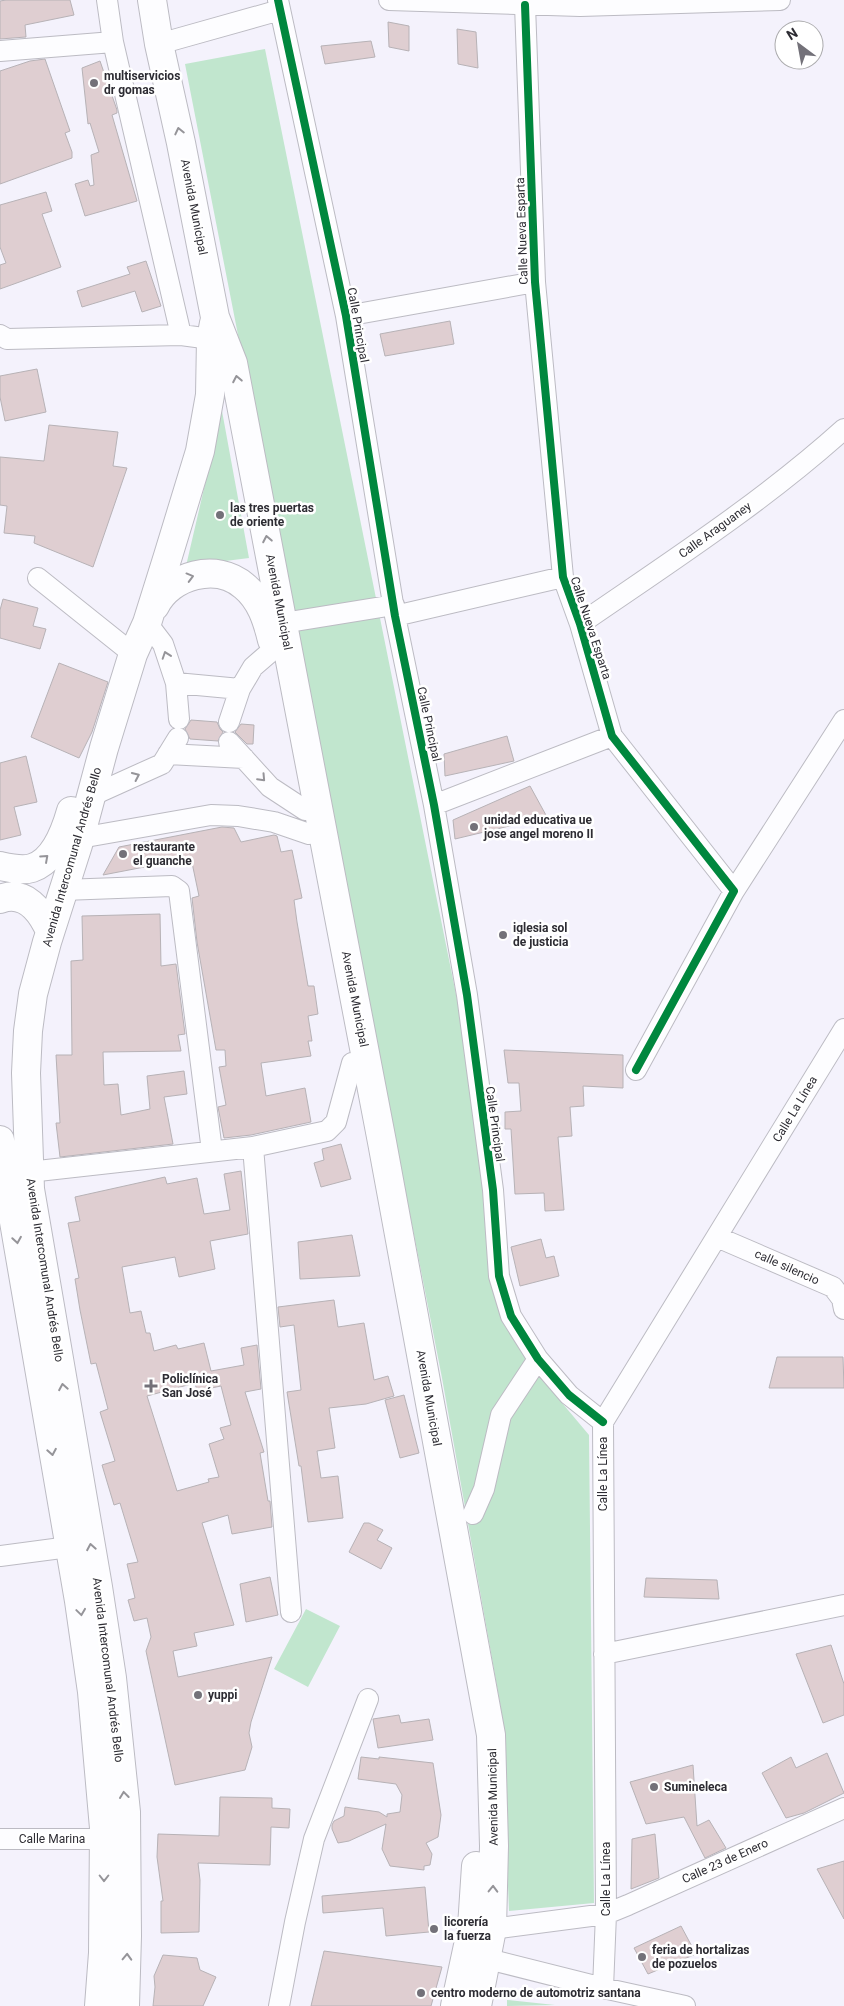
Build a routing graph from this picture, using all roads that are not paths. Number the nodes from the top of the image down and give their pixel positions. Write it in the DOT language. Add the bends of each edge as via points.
graph roads {
  1 [pos="107,0"];
  2 [pos="152,0"];
  3 [pos="390,0"];
  4 [pos="780,0"];
  5 [pos="759,1"];
  6 [pos="579,3"];
  7 [pos="279,5"];
  8 [pos="525,5"];
  9 [pos="114,42"];
  10 [pos="159,44"];
  11 [pos="0,51"];
  12 [pos="535,282"];
  13 [pos="346,316"];
  14 [pos="213,328"];
  15 [pos="0,335"];
  16 [pos="181,335"];
  17 [pos="844,429"];
  18 [pos="563,577"];
  19 [pos="38,578"];
  20 [pos="394,611"];
  21 [pos="147,623"];
  22 [pos="283,623"];
  23 [pos="580,624"];
  24 [pos="274,648"];
  25 [pos="133,654"];
  26 [pos="176,683"];
  27 [pos="240,689"];
  28 [pos="844,720"];
  29 [pos="612,736"];
  30 [pos="175,737"];
  31 [pos="104,748"];
  32 [pos="244,758"];
  33 [pos="91,796"];
  34 [pos="434,805"];
  35 [pos="307,822"];
  36 [pos="80,838"];
  37 [pos="0,866"];
  38 [pos="63,890"];
  39 [pos="734,891"];
  40 [pos="0,899"];
  41 [pos="50,931"];
  42 [pos="844,1029"];
  43 [pos="352,1063"];
  44 [pos="636,1070"];
  45 [pos="0,1140"];
  46 [pos="253,1147"];
  47 [pos="212,1150"];
  48 [pos="29,1172"];
  49 [pos="5,1199"];
  50 [pos="718,1237"];
  51 [pos="844,1309"];
  52 [pos="410,1328"];
  53 [pos="538,1360"];
  54 [pos="603,1422"];
  55 [pos="473,1514"];
  56 [pos="69,1548"];
  57 [pos="0,1556"];
  58 [pos="844,1605"];
  59 [pos="291,1612"];
  60 [pos="604,1654"];
  61 [pos="368,1698"];
  62 [pos="844,1808"];
  63 [pos="0,1839"];
  64 [pos="104,1839"];
  65 [pos="606,1914"];
  66 [pos="482,1928"];
  67 [pos="477,1959"];
  68 [pos="603,1988"];
  69 [pos="99,2006"];
  70 [pos="125,2006"];
  71 [pos="279,2006"];
  72 [pos="455,2006"];
  73 [pos="476,2006"];
  74 [pos="685,2006"];
  1 -- 9 [label="street"];
  2 -- 10 [label="highway, Avenida Municipal"];
  3 -- 8 [label="street"];
  4 -- 5 [label="street"];
  5 -- 6 [label="street"];
  6 -- 8 [label="street"];
  7 -- 10 [label="street"];
  7 -- 13 [label="street, Calle Principal"];
  8 -- 12 [label="street, Calle Nueva Esparta"];
  9 -- 11 [label="street"];
  9 -- 16 [label="street"];
  14 -- 10 [label="highway, Avenida Municipal, one-way" via="181,142"];
  12 -- 13 [label="street"];
  12 -- 18 [label="street, Calle Nueva Esparta"];
  13 -- 20 [label="street, Calle Principal"];
  14 -- 16 [label="street"];
  14 -- 21 [label="highway, Avenida Intercomunal Andrés Bello" via="210,395 200,451"];
  22 -- 14 [label="highway, Avenida Municipal, one-way" via="234,363"];
  15 -- 16 [label="street" via="7,339"];
  17 -- 23 [label="street, Calle Araguaney" via="731,520"];
  18 -- 20 [label="street"];
  18 -- 23 [label="street, Calle Nueva Esparta"];
  19 -- 25 [label="street"];
  20 -- 22 [label="street"];
  20 -- 34 [label="street, Calle Principal"];
  21 -- 24 [label="highway, Avenida Municipal, one-way" via="160,596 185,578 210,573 227,576 244,585 257,601"];
  21 -- 25 [label="highway, Avenida Intercomunal Andrés Bello"];
  26 -- 21 [label="street, one-way" via="163,644"];
  22 -- 52 [label="highway, Avenida Municipal"];
  23 -- 29 [label="street, Calle Nueva Esparta"];
  24 -- 27 [label="street" via="254,667"];
  24 -- 35 [label="highway, Avenida Municipal"];
  25 -- 31 [label="highway, Avenida Intercomunal Andrés Bello"];
  26 -- 27 [label="street"];
  26 -- 30 [label="street"];
  27 -- 32 [label="street" via="229,732"];
  28 -- 39 [label="street"];
  29 -- 34 [label="street"];
  29 -- 39 [label="street, Calle Nueva Esparta"];
  30 -- 32 [label="street"];
  33 -- 30 [label="street, one-way" via="162,764"];
  31 -- 33 [label="highway, Avenida Intercomunal Andrés Bello"];
  37 -- 31 [label="highway, one-way" via="31,868 45,860 59,844 82,775"];
  32 -- 35 [label="street, one-way"];
  33 -- 36 [label="highway, Avenida Intercomunal Andrés Bello"];
  34 -- 53 [label="street, Calle Principal" via="468,1005 493,1190 499,1276 511,1316"];
  35 -- 36 [label="street" via="211,815"];
  35 -- 43 [label="highway, Avenida Municipal"];
  36 -- 38 [label="highway, Avenida Intercomunal Andrés Bello"];
  38 -- 41 [label="highway, Avenida Intercomunal Andrés Bello"];
  38 -- 47 [label="street" via="172,886 179,891"];
  39 -- 44 [label="street"];
  40 -- 41 [label="highway" via="16,897 27,900 40,911"];
  41 -- 48 [label="highway, Avenida Intercomunal Andrés Bello" via="33,994 28,1030"];
  42 -- 50 [label="street, Calle La Línea"];
  43 -- 46 [label="street" via="336,1122 328,1131"];
  43 -- 52 [label="highway, Avenida Municipal"];
  45 -- 49 [label="highway, Avenida Intercomunal Andrés Bello"];
  46 -- 47 [label="street"];
  46 -- 59 [label="street"];
  47 -- 48 [label="street"];
  70 -- 48 [label="highway, Avenida Intercomunal Andrés Bello, one-way" via="128,1936 126,1812 112,1678"];
  49 -- 56 [label="highway, Avenida Intercomunal Andrés Bello, one-way"];
  50 -- 51 [label="street, calle silencio" via="833,1288 842,1298"];
  50 -- 54 [label="street, Calle La Línea"];
  52 -- 66 [label="highway, Avenida Municipal" via="472,1660 491,1735 494,1846"];
  53 -- 54 [label="street, Calle Principal" via="569,1395"];
  53 -- 55 [label="street" via="501,1415 484,1488"];
  54 -- 60 [label="street, Calle La Línea"];
  56 -- 57 [label="street"];
  56 -- 64 [label="highway, Avenida Intercomunal Andrés Bello, one-way" via="92,1692"];
  58 -- 60 [label="street"];
  60 -- 65 [label="street, Calle La Línea"];
  61 -- 71 [label="street" via="314,1839"];
  62 -- 65 [label="street, Calle 23 de Enero"];
  63 -- 64 [label="street, Calle Marina"];
  64 -- 69 [label="highway, Avenida Intercomunal Andrés Bello, one-way"];
  65 -- 66 [label="street, Calle 23 de Enero"];
  65 -- 68 [label="street, Calle La Línea"];
  66 -- 67 [label="highway, Avenida Municipal"];
  67 -- 68 [label="street"];
  67 -- 72 [label="highway, Avenida Municipal"];
  67 -- 73 [label="highway, Avenida Municipal"];
  68 -- 74 [label="street"];
}
